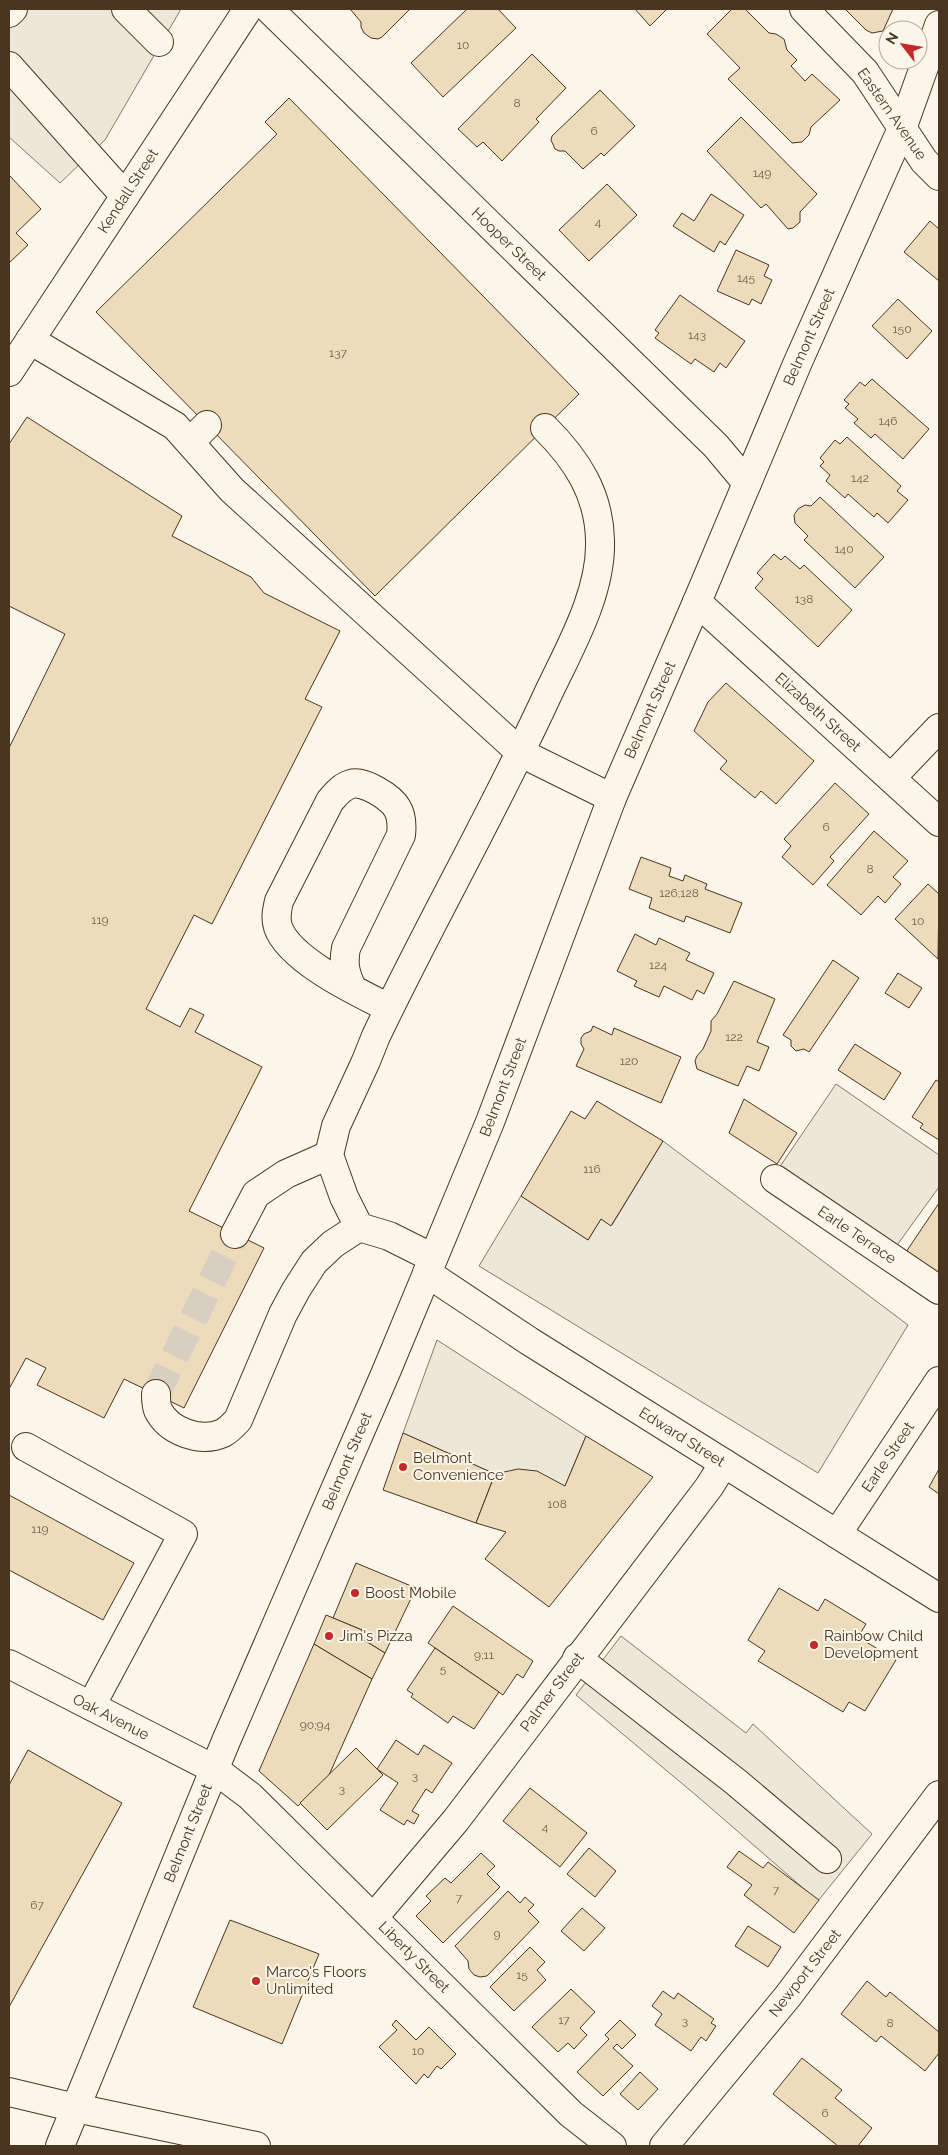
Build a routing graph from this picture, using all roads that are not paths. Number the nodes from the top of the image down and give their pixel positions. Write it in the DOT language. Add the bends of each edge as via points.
graph roads {
  1 [pos="13,9"];
  2 [pos="126,9"];
  3 [pos="248,9"];
  4 [pos="269,9"];
  5 [pos="804,9"];
  6 [pos="9,13"];
  7 [pos="939,25"];
  8 [pos="159,42"];
  9 [pos="9,66"];
  10 [pos="902,126"];
  11 [pos="939,176"];
  12 [pos="125,196"];
  13 [pos="30,340"];
  14 [pos="9,372"];
  15 [pos="546,428"];
  16 [pos="747,483"];
  17 [pos="697,602"];
  18 [pos="939,728"];
  19 [pos="521,753"];
  20 [pos="891,778"];
  21 [pos="612,798"];
  22 [pos="939,822"];
  23 [pos="352,988"];
  24 [pos="389,1008"];
  25 [pos="329,1155"];
  26 [pos="775,1179"];
  27 [pos="359,1227"];
  28 [pos="235,1234"];
  29 [pos="430,1266"];
  30 [pos="939,1290"];
  31 [pos="939,1380"];
  32 [pos="156,1394"];
  33 [pos="26,1447"];
  34 [pos="724,1463"];
  35 [pos="837,1534"];
  36 [pos="939,1598"];
  37 [pos="578,1658"];
  38 [pos="9,1664"];
  39 [pos="91,1706"];
  40 [pos="214,1769"];
  41 [pos="939,1795"];
  42 [pos="827,1859"];
  43 [pos="374,1917"];
  44 [pos="9,2092"];
  45 [pos="76,2108"];
  46 [pos="60,2146"];
  47 [pos="256,2146"];
  48 [pos="612,2146"];
  49 [pos="664,2146"];
  1 -- 6 [label="main road"];
  2 -- 8 [label="main road"];
  3 -- 12 [label="main road, Kendall Street"];
  4 -- 16 [label="main road, Hooper Street" via="716,446"];
  5 -- 10 [label="main road, Eastern Avenue" via="865,72"];
  7 -- 10 [label="main road, Belmont Street"];
  9 -- 12 [label="main road"];
  10 -- 11 [label="main road, Eastern Avenue" via="924,161"];
  10 -- 16 [label="main road, Belmont Street"];
  12 -- 13 [label="main road, Kendall Street"];
  13 -- 14 [label="main road, Kendall Street"];
  13 -- 19 [label="main road" via="191,426 232,490"];
  15 -- 19 [label="main road" via="564,447 585,478 596,506 600,541 594,587 576,636"];
  16 -- 17 [label="main road, Belmont Street"];
  17 -- 20 [label="main road, Elizabeth Street"];
  17 -- 21 [label="main road, Belmont Street"];
  18 -- 20 [label="main road"];
  19 -- 21 [label="main road"];
  19 -- 24 [label="main road"];
  20 -- 22 [label="main road, Elizabeth Street"];
  21 -- 29 [label="main road, Belmont Street" via="490,1122"];
  23 -- 23 [label="main road" via="343,962 346,948 401,835 402,825 397,807 385,796 368,786 353,783 342,788 330,801 279,901 276,915 279,928 296,952"];
  23 -- 24 [label="main road"];
  24 -- 25 [label="main road" via="336,1126"];
  25 -- 27 [label="main road"];
  25 -- 28 [label="main road" via="286,1174 256,1194"];
  26 -- 30 [label="main road, Earle Terrace"];
  27 -- 29 [label="main road, Edward Street" via="390,1236"];
  27 -- 32 [label="main road" via="333,1244 314,1262 283,1314 238,1420 225,1432 206,1437 184,1433 164,1419"];
  29 -- 34 [label="main road, Edward Street" via="537,1346"];
  29 -- 40 [label="main road, Belmont Street"];
  31 -- 35 [label="main road, Earle Street"];
  33 -- 39 [label="main road" via="183,1534"];
  34 -- 35 [label="main road, Edward Street"];
  34 -- 37 [label="main road, Palmer Street"];
  35 -- 36 [label="main road, Edward Street"];
  37 -- 42 [label="main road" via="736,1782"];
  37 -- 43 [label="main road, Palmer Street" via="456,1820"];
  38 -- 39 [label="main road, Oak Avenue"];
  39 -- 40 [label="main road, Oak Avenue"];
  40 -- 43 [label="main road, Liberty Street" via="250,1796"];
  40 -- 45 [label="main road, Belmont Street"];
  41 -- 49 [label="main road, Newport Street" via="788,1996"];
  43 -- 48 [label="main road, Liberty Street" via="571,2114"];
  44 -- 45 [label="main road"];
  45 -- 46 [label="main road, Belmont Street"];
  45 -- 47 [label="main road"];
}
